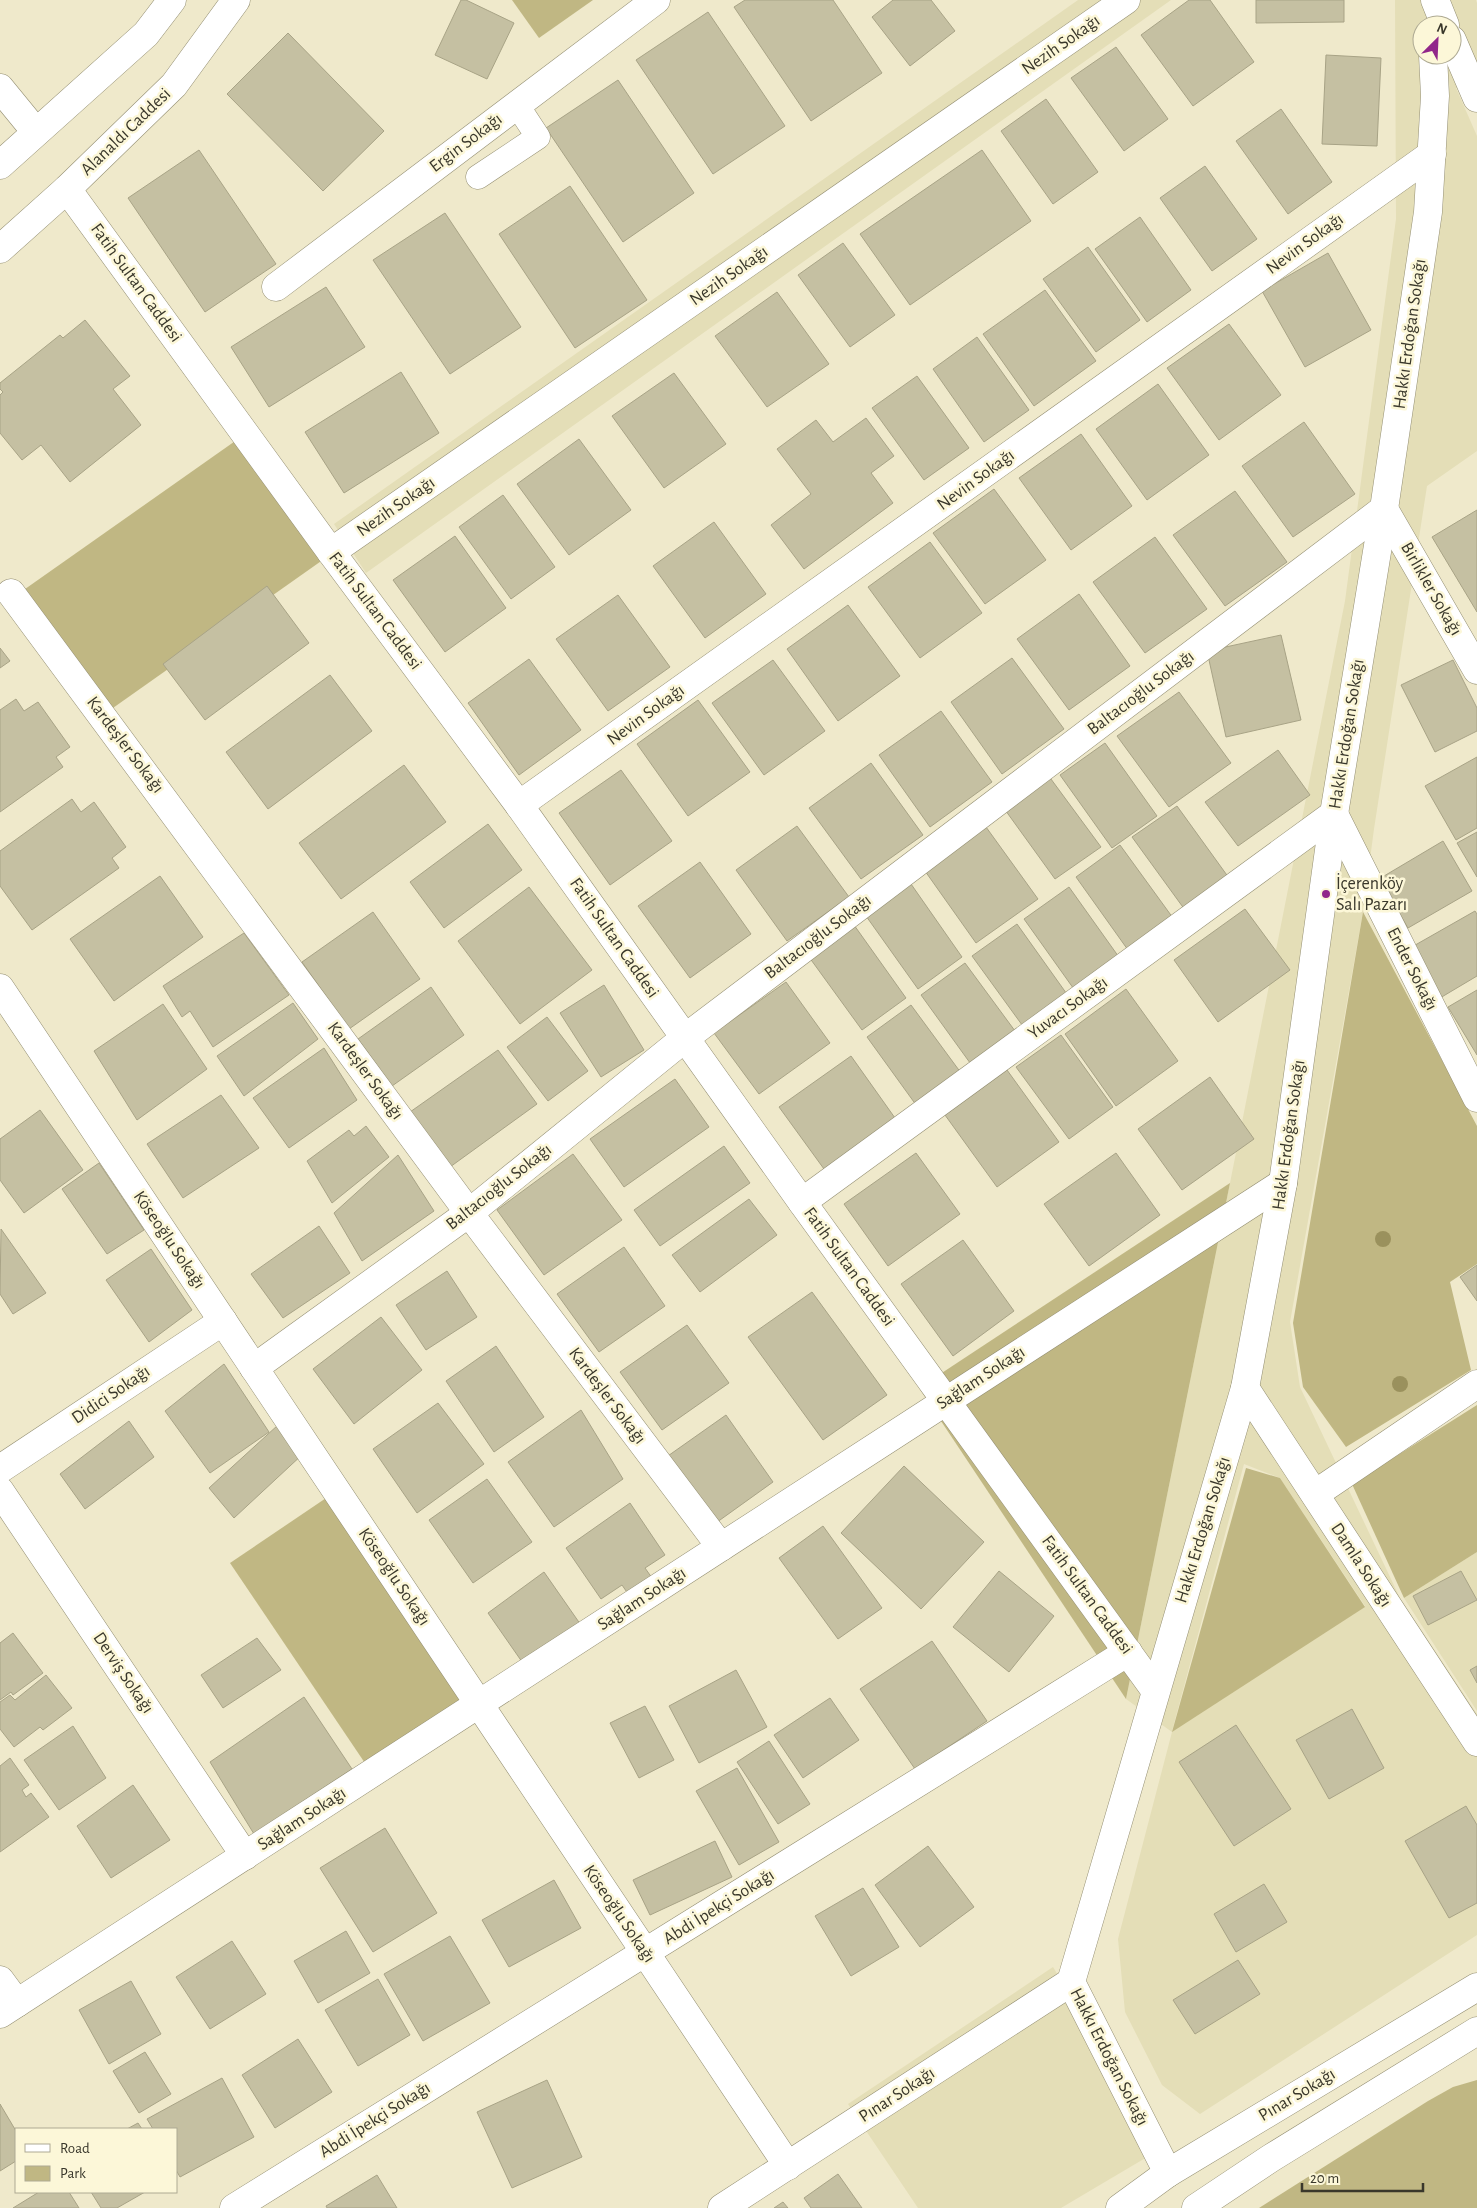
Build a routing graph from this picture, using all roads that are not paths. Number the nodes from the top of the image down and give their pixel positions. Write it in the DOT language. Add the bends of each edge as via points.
graph roads {
  1 [pos="172,0"];
  2 [pos="236,0"];
  3 [pos="656,0"];
  4 [pos="1126,0"];
  5 [pos="1433,0"];
  6 [pos="1433,15"];
  7 [pos="1440,15"];
  8 [pos="1462,63"];
  9 [pos="1434,65"];
  10 [pos="0,88"];
  11 [pos="1477,98"];
  12 [pos="517,105"];
  13 [pos="36,132"];
  14 [pos="1432,154"];
  15 [pos="0,165"];
  16 [pos="478,177"];
  17 [pos="67,189"];
  18 [pos="0,249"];
  19 [pos="276,287"];
  20 [pos="1384,509"];
  21 [pos="331,552"];
  22 [pos="11,593"];
  23 [pos="1477,670"];
  24 [pos="520,805"];
  25 [pos="1334,814"];
  26 [pos="0,988"];
  27 [pos="685,1038"];
  28 [pos="1477,1098"];
  29 [pos="1283,1183"];
  30 [pos="802,1202"];
  31 [pos="470,1212"];
  32 [pos="223,1321"];
  33 [pos="254,1368"];
  34 [pos="1477,1384"];
  35 [pos="1245,1388"];
  36 [pos="946,1401"];
  37 [pos="0,1470"];
  38 [pos="0,1491"];
  39 [pos="1315,1494"];
  40 [pos="721,1547"];
  41 [pos="1128,1652"];
  42 [pos="1155,1690"];
  43 [pos="479,1704"];
  44 [pos="1477,1742"];
  45 [pos="246,1856"];
  46 [pos="645,1953"];
  47 [pos="0,1980"];
  48 [pos="1071,1982"];
  49 [pos="1477,1987"];
  50 [pos="8,2009"];
  51 [pos="1477,2031"];
  52 [pos="788,2166"];
  53 [pos="1168,2173"];
  54 [pos="249,2204"];
  55 [pos="722,2208"];
  56 [pos="1120,2208"];
  57 [pos="1196,2208"];
  1 -- 13 [label="street" via="146,34"];
  2 -- 17 [label="street, Alanaldı Caddesi" via="174,85"];
  3 -- 12 [label="street, Ergin Sokağı"];
  4 -- 21 [label="street, Nezih Sokağı"];
  5 -- 6 [label="street"];
  5 -- 7 [label="street"];
  8 -- 11 [label="street"];
  9 -- 14 [label="street, Hakkı Erdoğan Sokağı"];
  10 -- 13 [label="street"];
  12 -- 16 [label="lane" via="538,137"];
  12 -- 19 [label="street, Ergin Sokağı"];
  13 -- 15 [label="street"];
  14 -- 20 [label="street, Hakkı Erdoğan Sokağı" via="1428,212"];
  14 -- 24 [label="street, Nevin Sokağı"];
  17 -- 18 [label="street, Alanaldı Caddesi"];
  17 -- 21 [label="street, Fatih Sultan Caddesi"];
  20 -- 23 [label="street, Birlikler Sokağı"];
  20 -- 25 [label="street, Hakkı Erdoğan Sokağı"];
  20 -- 27 [label="street, Baltacıoğlu Sokağı"];
  21 -- 24 [label="street, Fatih Sultan Caddesi"];
  22 -- 31 [label="street, Kardeşler Sokağı"];
  24 -- 27 [label="street, Fatih Sultan Caddesi"];
  25 -- 28 [label="street, Ender Sokağı"];
  25 -- 29 [label="street, Hakkı Erdoğan Sokağı"];
  25 -- 30 [label="street, Yuvacı Sokağı"];
  26 -- 32 [label="street, Köseoğlu Sokağı"];
  27 -- 30 [label="street, Fatih Sultan Caddesi"];
  27 -- 31 [label="street, Baltacıoğlu Sokağı"];
  29 -- 35 [label="street, Hakkı Erdoğan Sokağı"];
  29 -- 36 [label="street, Sağlam Sokağı"];
  30 -- 36 [label="street, Fatih Sultan Caddesi"];
  31 -- 33 [label="street, Baltacıoğlu Sokağı"];
  31 -- 40 [label="street, Kardeşler Sokağı"];
  32 -- 33 [label="street, Köseoğlu Sokağı"];
  32 -- 37 [label="street, Didici Sokağı"];
  33 -- 43 [label="street, Köseoğlu Sokağı"];
  34 -- 39 [label="street"];
  35 -- 39 [label="street, Damla Sokağı"];
  35 -- 42 [label="street, Hakkı Erdoğan Sokağı"];
  36 -- 40 [label="street, Sağlam Sokağı"];
  36 -- 41 [label="street, Fatih Sultan Caddesi"];
  38 -- 45 [label="street, Derviş Sokağı"];
  39 -- 44 [label="street, Damla Sokağı"];
  40 -- 43 [label="street, Sağlam Sokağı"];
  41 -- 42 [label="street, Fatih Sultan Caddesi"];
  41 -- 46 [label="street, Abdi İpekçi Sokağı"];
  42 -- 48 [label="street, Hakkı Erdoğan Sokağı"];
  43 -- 45 [label="street, Sağlam Sokağı"];
  43 -- 46 [label="street, Köseoğlu Sokağı"];
  45 -- 50 [label="street, Sağlam Sokağı"];
  46 -- 52 [label="street, Köseoğlu Sokağı"];
  46 -- 54 [label="street, Abdi İpekçi Sokağı"];
  47 -- 50 [label="street"];
  48 -- 52 [label="street, Pınar Sokağı"];
  48 -- 53 [label="street, Hakkı Erdoğan Sokağı"];
  49 -- 53 [label="street, Pınar Sokağı"];
  51 -- 57 [label="street"];
  52 -- 55 [label="street, Pınar Sokağı"];
  53 -- 56 [label="street, Pınar Sokağı"];
}
